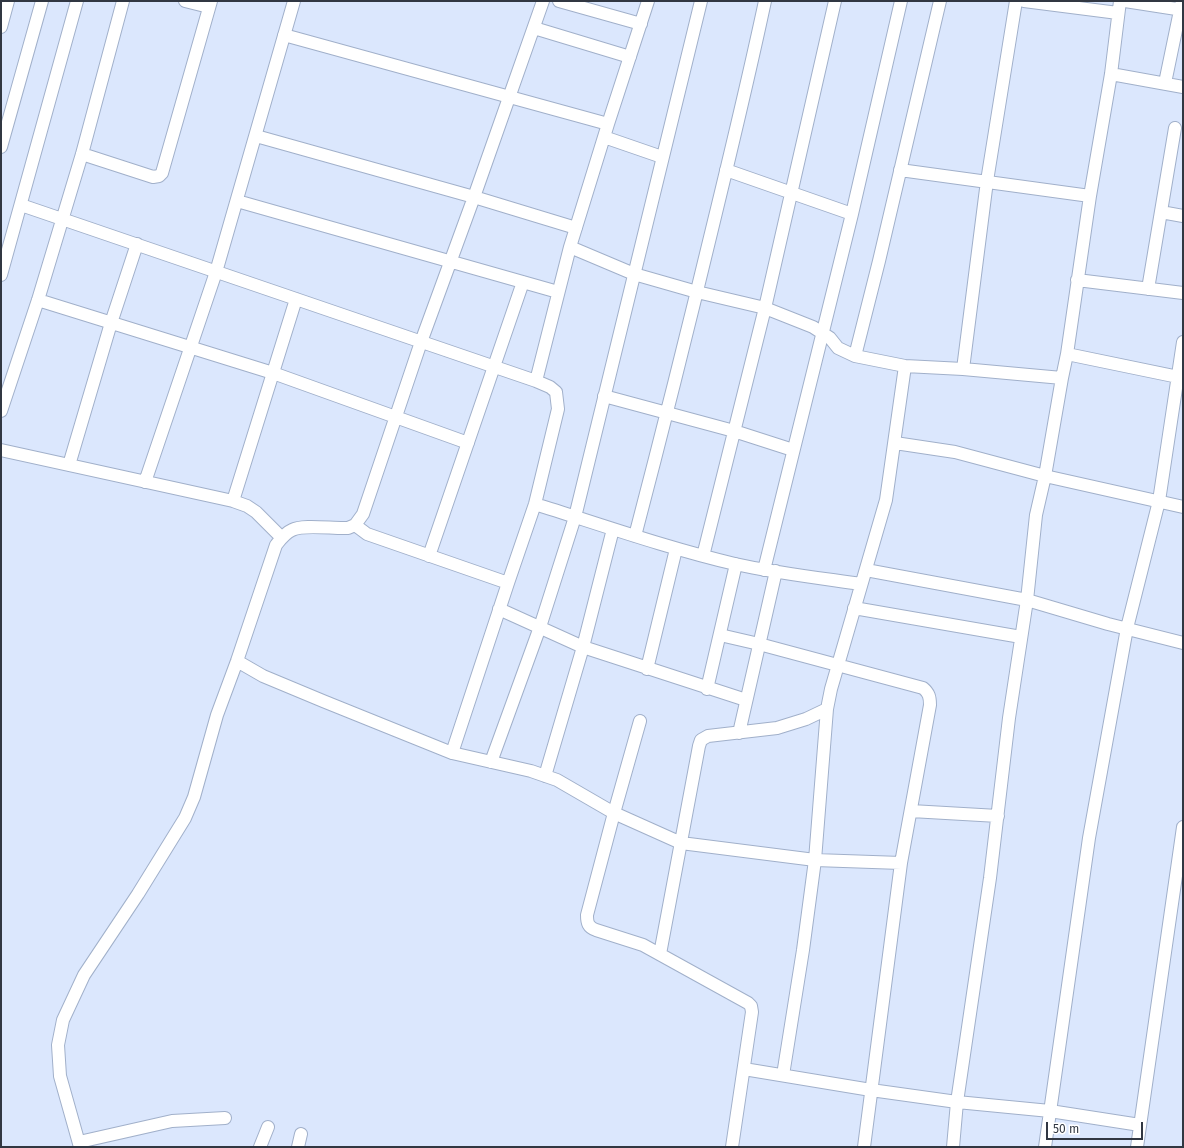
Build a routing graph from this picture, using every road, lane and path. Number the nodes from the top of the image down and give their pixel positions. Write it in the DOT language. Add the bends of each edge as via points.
graph roads {
  1 [pos="8,1"];
  2 [pos="42,1"];
  3 [pos="77,1"];
  4 [pos="123,1"];
  5 [pos="185,1"];
  6 [pos="294,1"];
  7 [pos="543,1"];
  8 [pos="559,1"];
  9 [pos="648,1"];
  10 [pos="701,1"];
  11 [pos="765,1"];
  12 [pos="835,1"];
  13 [pos="902,1"];
  14 [pos="940,1"];
  15 [pos="1016,1"];
  16 [pos="1024,1"];
  17 [pos="1125,1"];
  18 [pos="210,4"];
  19 [pos="1119,7"];
  20 [pos="1182,7"];
  21 [pos="641,24"];
  22 [pos="1,27"];
  23 [pos="534,28"];
  24 [pos="284,35"];
  25 [pos="630,57"];
  26 [pos="1111,74"];
  27 [pos="1165,83"];
  28 [pos="1183,87"];
  29 [pos="510,96"];
  30 [pos="608,124"];
  31 [pos="1175,128"];
  32 [pos="256,136"];
  33 [pos="604,137"];
  34 [pos="1,147"];
  35 [pos="82,154"];
  36 [pos="662,157"];
  37 [pos="726,170"];
  38 [pos="900,170"];
  39 [pos="987,181"];
  40 [pos="791,192"];
  41 [pos="1090,196"];
  42 [pos="474,198"];
  43 [pos="237,201"];
  44 [pos="21,205"];
  45 [pos="1161,212"];
  46 [pos="852,214"];
  47 [pos="1183,216"];
  48 [pos="62,219"];
  49 [pos="576,228"];
  50 [pos="137,244"];
  51 [pos="570,247"];
  52 [pos="450,262"];
  53 [pos="216,272"];
  54 [pos="634,274"];
  55 [pos="1,275"];
  56 [pos="1077,280"];
  57 [pos="523,282"];
  58 [pos="1148,289"];
  59 [pos="558,292"];
  60 [pos="697,292"];
  61 [pos="1183,293"];
  62 [pos="296,299"];
  63 [pos="38,300"];
  64 [pos="765,308"];
  65 [pos="111,323"];
  66 [pos="822,332"];
  67 [pos="421,342"];
  68 [pos="1183,342"];
  69 [pos="191,348"];
  70 [pos="1067,354"];
  71 [pos="855,356"];
  72 [pos="905,366"];
  73 [pos="494,367"];
  74 [pos="963,369"];
  75 [pos="273,373"];
  76 [pos="1180,377"];
  77 [pos="1062,378"];
  78 [pos="536,381"];
  79 [pos="604,396"];
  80 [pos="1,411"];
  81 [pos="667,413"];
  82 [pos="396,416"];
  83 [pos="734,432"];
  84 [pos="468,443"];
  85 [pos="895,443"];
  86 [pos="1,450"];
  87 [pos="793,450"];
  88 [pos="69,465"];
  89 [pos="1045,476"];
  90 [pos="145,482"];
  91 [pos="233,501"];
  92 [pos="1159,501"];
  93 [pos="535,504"];
  94 [pos="1183,507"];
  95 [pos="575,517"];
  96 [pos="355,525"];
  97 [pos="613,529"];
  98 [pos="634,536"];
  99 [pos="282,538"];
  100 [pos="676,549"];
  101 [pos="430,556"];
  102 [pos="703,556"];
  103 [pos="736,564"];
  104 [pos="764,570"];
  105 [pos="866,570"];
  106 [pos="776,571"];
  107 [pos="508,583"];
  108 [pos="861,584"];
  109 [pos="1027,600"];
  110 [pos="854,608"];
  111 [pos="499,609"];
  112 [pos="540,627"];
  113 [pos="1126,628"];
  114 [pos="720,635"];
  115 [pos="1021,637"];
  116 [pos="1183,643"];
  117 [pos="759,644"];
  118 [pos="583,647"];
  119 [pos="237,661"];
  120 [pos="839,665"];
  121 [pos="648,669"];
  122 [pos="708,689"];
  123 [pos="746,700"];
  124 [pos="827,709"];
  125 [pos="640,722"];
  126 [pos="739,733"];
  127 [pos="452,753"];
  128 [pos="491,762"];
  129 [pos="545,776"];
  130 [pos="911,810"];
  131 [pos="614,813"];
  132 [pos="998,816"];
  133 [pos="1183,827"];
  134 [pos="681,843"];
  135 [pos="815,860"];
  136 [pos="902,863"];
  137 [pos="660,954"];
  138 [pos="744,1069"];
  139 [pos="783,1075"];
  140 [pos="871,1090"];
  141 [pos="957,1102"];
  142 [pos="1050,1111"];
  143 [pos="225,1118"];
  144 [pos="1140,1125"];
  145 [pos="268,1127"];
  146 [pos="301,1134"];
  147 [pos="79,1145"];
  148 [pos="260,1147"];
  149 [pos="298,1147"];
  150 [pos="732,1147"];
  151 [pos="864,1147"];
  152 [pos="953,1147"];
  153 [pos="1045,1147"];
  154 [pos="1137,1147"];
  1 -- 22 [label="street"];
  2 -- 34 [label="street"];
  3 -- 44 [label="street"];
  4 -- 35 [label="street"];
  5 -- 18 [label="street"];
  6 -- 24 [label="street"];
  7 -- 23 [label="street"];
  8 -- 21 [label="street"];
  9 -- 21 [label="street"];
  10 -- 36 [label="street"];
  11 -- 37 [label="street"];
  12 -- 40 [label="street"];
  13 -- 46 [label="street"];
  14 -- 38 [label="street"];
  15 -- 39 [label="street"];
  16 -- 19 [label="street"];
  17 -- 20 [label="street"];
  18 -- 35 [label="street" via="162,173 153,177"];
  19 -- 26 [label="street"];
  20 -- 27 [label="street"];
  21 -- 25 [label="street"];
  23 -- 25 [label="street"];
  23 -- 29 [label="street"];
  24 -- 29 [label="street"];
  24 -- 32 [label="street"];
  25 -- 30 [label="street"];
  26 -- 27 [label="street"];
  26 -- 41 [label="street"];
  27 -- 28 [label="street"];
  29 -- 30 [label="street"];
  29 -- 42 [label="street"];
  30 -- 33 [label="street"];
  31 -- 45 [label="street"];
  32 -- 42 [label="street"];
  32 -- 43 [label="street"];
  33 -- 36 [label="street"];
  33 -- 49 [label="street"];
  35 -- 48 [label="street"];
  36 -- 54 [label="street"];
  37 -- 40 [label="street"];
  37 -- 60 [label="street"];
  38 -- 39 [label="street"];
  38 -- 71 [label="street"];
  39 -- 41 [label="street"];
  39 -- 74 [label="street"];
  40 -- 46 [label="street"];
  40 -- 64 [label="street"];
  41 -- 56 [label="street"];
  42 -- 49 [label="street"];
  42 -- 52 [label="street"];
  43 -- 52 [label="street"];
  43 -- 53 [label="street"];
  44 -- 48 [label="street"];
  44 -- 55 [label="street"];
  45 -- 47 [label="street"];
  45 -- 58 [label="street"];
  46 -- 66 [label="street"];
  48 -- 50 [label="street"];
  48 -- 63 [label="street"];
  49 -- 51 [label="street"];
  50 -- 53 [label="street"];
  50 -- 65 [label="street"];
  51 -- 54 [label="street"];
  51 -- 59 [label="street"];
  52 -- 57 [label="street"];
  52 -- 67 [label="street"];
  53 -- 62 [label="street"];
  53 -- 69 [label="street"];
  54 -- 60 [label="street"];
  54 -- 79 [label="street"];
  56 -- 58 [label="street"];
  56 -- 70 [label="street"];
  57 -- 59 [label="street"];
  57 -- 73 [label="street"];
  58 -- 61 [label="street"];
  59 -- 78 [label="street"];
  60 -- 64 [label="street"];
  60 -- 81 [label="street"];
  62 -- 67 [label="street"];
  62 -- 75 [label="street"];
  63 -- 65 [label="street"];
  63 -- 80 [label="street"];
  64 -- 66 [label="street"];
  64 -- 83 [label="street"];
  65 -- 69 [label="street"];
  65 -- 88 [label="street"];
  66 -- 71 [label="street" via="838,348"];
  66 -- 87 [label="street"];
  67 -- 73 [label="street"];
  67 -- 82 [label="street"];
  68 -- 76 [label="street"];
  69 -- 75 [label="street"];
  69 -- 90 [label="street"];
  70 -- 76 [label="street"];
  70 -- 77 [label="street"];
  71 -- 72 [label="street"];
  72 -- 74 [label="street"];
  72 -- 85 [label="street"];
  73 -- 78 [label="street"];
  73 -- 84 [label="street"];
  74 -- 77 [label="street"];
  75 -- 82 [label="street"];
  75 -- 91 [label="street"];
  76 -- 92 [label="street"];
  77 -- 89 [label="street"];
  78 -- 93 [label="street" via="556,392 558,409"];
  79 -- 81 [label="street"];
  79 -- 95 [label="street"];
  81 -- 83 [label="street"];
  81 -- 98 [label="street"];
  82 -- 84 [label="street"];
  82 -- 96 [label="street" via="363,514"];
  83 -- 87 [label="street"];
  83 -- 102 [label="street"];
  84 -- 101 [label="street"];
  85 -- 89 [label="street" via="955,452"];
  85 -- 105 [label="street" via="886,500"];
  86 -- 88 [label="street"];
  87 -- 104 [label="street"];
  88 -- 90 [label="street"];
  89 -- 92 [label="street"];
  89 -- 109 [label="street" via="1036,515"];
  90 -- 91 [label="street"];
  91 -- 99 [label="street" via="256,512"];
  92 -- 94 [label="street"];
  92 -- 113 [label="street"];
  93 -- 95 [label="street"];
  93 -- 107 [label="street"];
  95 -- 97 [label="street"];
  95 -- 112 [label="street"];
  96 -- 99 [label="street" via="348,528 303,527 292,530"];
  96 -- 101 [label="street" via="367,534"];
  97 -- 98 [label="street"];
  97 -- 118 [label="street"];
  98 -- 100 [label="street"];
  99 -- 119 [label="street" via="276,545"];
  100 -- 102 [label="street"];
  100 -- 121 [label="street"];
  101 -- 107 [label="street"];
  102 -- 103 [label="street"];
  103 -- 104 [label="street"];
  103 -- 114 [label="street"];
  104 -- 106 [label="street"];
  105 -- 108 [label="street"];
  105 -- 109 [label="street"];
  106 -- 108 [label="street"];
  106 -- 117 [label="street"];
  107 -- 111 [label="street"];
  108 -- 110 [label="street"];
  109 -- 113 [label="street"];
  109 -- 115 [label="street"];
  110 -- 115 [label="street"];
  110 -- 120 [label="street"];
  111 -- 112 [label="street"];
  111 -- 127 [label="street"];
  112 -- 118 [label="street"];
  112 -- 128 [label="street"];
  113 -- 116 [label="street"];
  113 -- 142 [label="street" via="1089,838"];
  114 -- 117 [label="street"];
  114 -- 122 [label="street"];
  115 -- 132 [label="street"];
  117 -- 120 [label="street"];
  117 -- 123 [label="street"];
  118 -- 121 [label="street"];
  118 -- 129 [label="street"];
  119 -- 127 [label="street" via="263,676"];
  119 -- 147 [label="street" via="217,715 194,797 185,818 84,975 63,1020 58,1045 60,1076"];
  120 -- 124 [label="street"];
  120 -- 130 [label="street" via="923,688 928,692 930,705"];
  121 -- 122 [label="street"];
  122 -- 123 [label="street"];
  123 -- 126 [label="street"];
  124 -- 126 [label="street" via="777,728"];
  124 -- 135 [label="street"];
  125 -- 131 [label="street"];
  126 -- 134 [label="street" via="708,736 701,740"];
  127 -- 128 [label="street"];
  128 -- 129 [label="street"];
  129 -- 131 [label="street" via="557,780"];
  130 -- 132 [label="street"];
  130 -- 136 [label="street"];
  131 -- 134 [label="street"];
  131 -- 137 [label="street" via="587,923 591,928 643,945"];
  132 -- 141 [label="street"];
  133 -- 144 [label="street"];
  134 -- 135 [label="street"];
  134 -- 137 [label="street"];
  135 -- 136 [label="street"];
  135 -- 139 [label="street"];
  136 -- 140 [label="street"];
  137 -- 138 [label="street" via="751,1006"];
  138 -- 139 [label="street"];
  138 -- 150 [label="street"];
  139 -- 140 [label="street"];
  140 -- 141 [label="street"];
  140 -- 151 [label="street"];
  141 -- 142 [label="street"];
  141 -- 152 [label="street"];
  142 -- 144 [label="street"];
  142 -- 153 [label="street"];
  143 -- 147 [label="street" via="172,1121"];
  144 -- 154 [label="street"];
  145 -- 148 [label="street"];
  146 -- 149 [label="street"];
}
